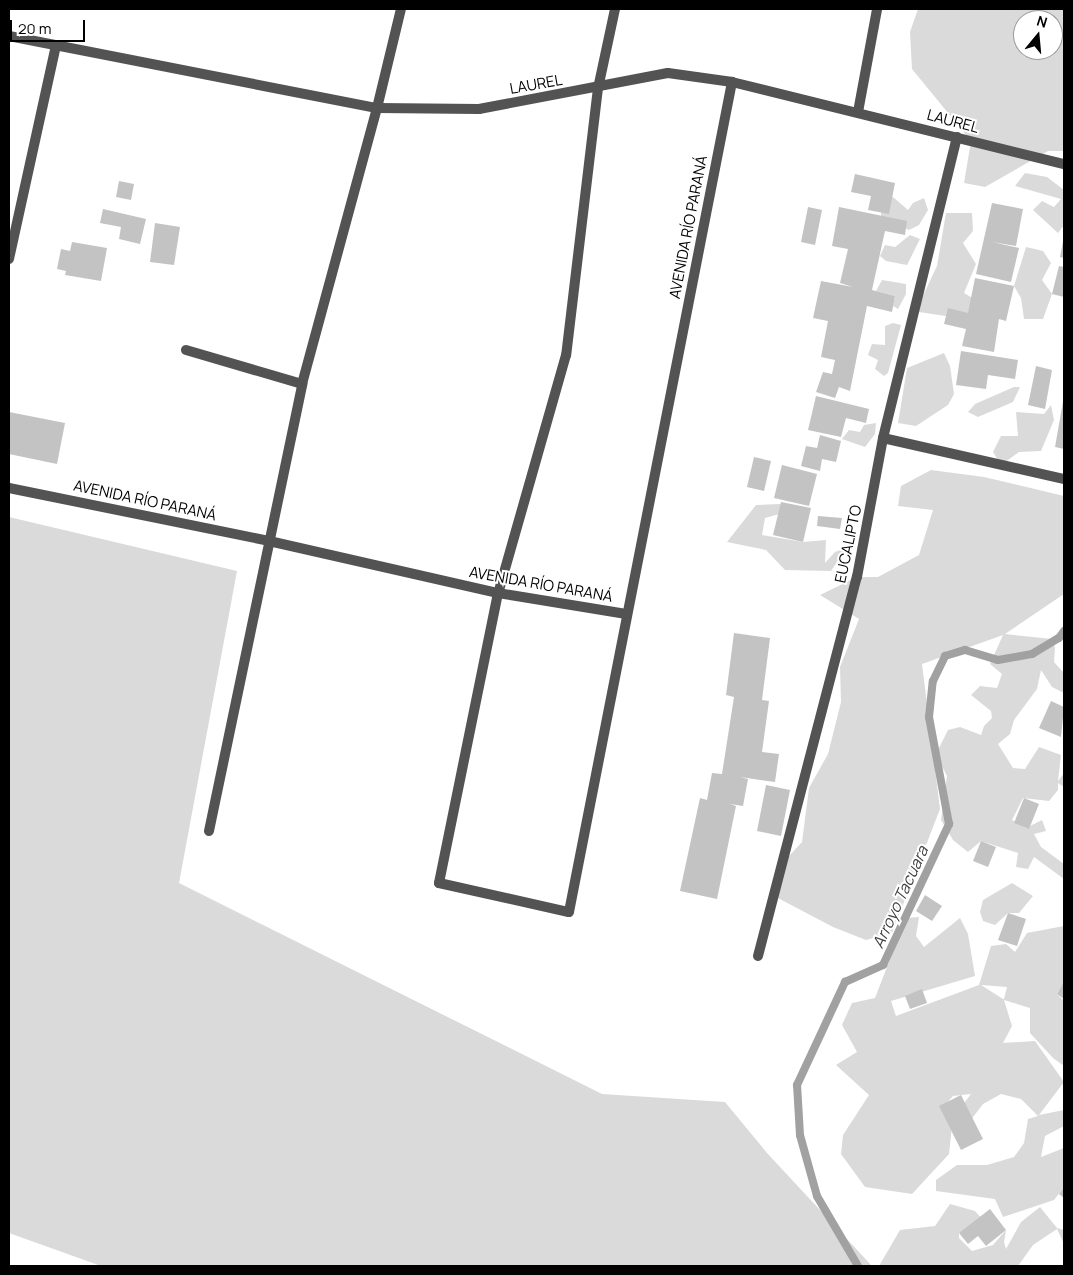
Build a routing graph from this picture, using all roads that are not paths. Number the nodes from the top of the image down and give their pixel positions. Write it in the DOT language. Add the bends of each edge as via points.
graph roads {
  1 [pos="401,9"];
  2 [pos="615,9"];
  3 [pos="877,9"];
  4 [pos="9,36"];
  5 [pos="56,46"];
  6 [pos="732,82"];
  7 [pos="598,88"];
  8 [pos="377,108"];
  9 [pos="858,112"];
  10 [pos="957,137"];
  11 [pos="1064,164"];
  12 [pos="9,259"];
  13 [pos="186,350"];
  14 [pos="302,384"];
  15 [pos="883,438"];
  16 [pos="1064,479"];
  17 [pos="9,488"];
  18 [pos="269,541"];
  19 [pos="498,593"];
  20 [pos="626,614"];
  21 [pos="209,831"];
  22 [pos="758,956"];
  1 -- 8 [label="street"];
  2 -- 7 [label="street"];
  3 -- 9 [label="street"];
  4 -- 5 [label="street, LAUREL"];
  5 -- 8 [label="street, LAUREL"];
  5 -- 12 [label="street"];
  6 -- 7 [label="street, LAUREL" via="668,73"];
  6 -- 9 [label="street, LAUREL"];
  6 -- 20 [label="street, AVENIDA RÍO PARANÁ"];
  7 -- 8 [label="street, LAUREL" via="479,109"];
  7 -- 19 [label="street" via="566,355"];
  8 -- 14 [label="street"];
  9 -- 10 [label="street, LAUREL"];
  10 -- 11 [label="street, LAUREL"];
  10 -- 15 [label="street, EUCALIPTO"];
  13 -- 14 [label="street"];
  14 -- 18 [label="street"];
  15 -- 16 [label="street"];
  15 -- 22 [label="street, EUCALIPTO" via="857,577"];
  17 -- 18 [label="street, AVENIDA RÍO PARANÁ"];
  18 -- 19 [label="street, AVENIDA RÍO PARANÁ"];
  18 -- 21 [label="street"];
  19 -- 20 [label="street, AVENIDA RÍO PARANÁ"];
  19 -- 20 [label="street" via="439,883 569,912"];
}
